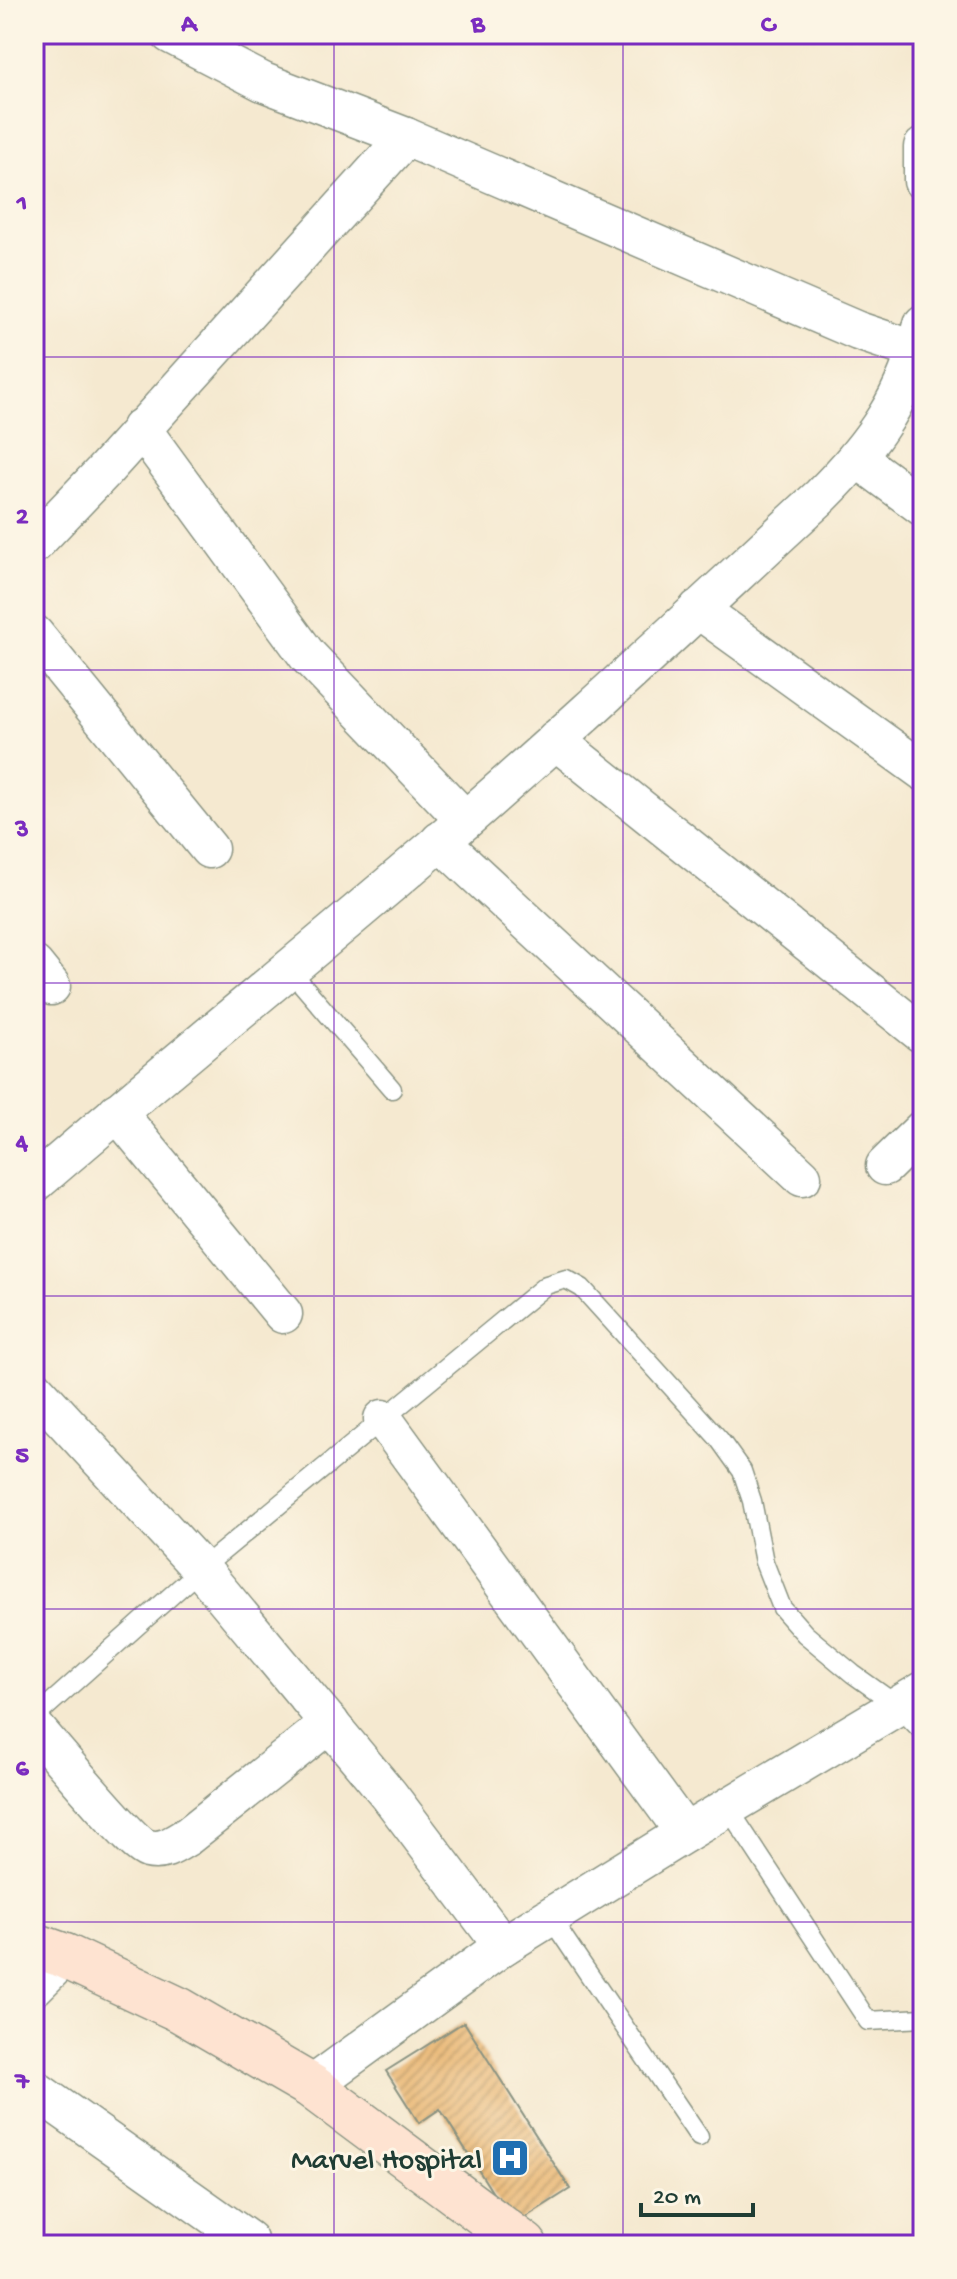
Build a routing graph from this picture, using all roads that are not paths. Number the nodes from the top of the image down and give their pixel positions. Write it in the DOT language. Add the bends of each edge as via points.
graph roads {
  1 [pos="170,34"];
  2 [pos="406,137"];
  3 [pos="921,342"];
  4 [pos="141,428"];
  5 [pos="858,459"];
  6 [pos="923,507"];
  7 [pos="34,544"];
  8 [pos="698,609"];
  9 [pos="34,634"];
  10 [pos="555,740"];
  11 [pos="923,771"];
  12 [pos="453,830"];
  13 [pos="209,849"];
  14 [pos="288,968"];
  15 [pos="921,1033"];
  16 [pos="392,1089"];
  17 [pos="117,1112"];
  18 [pos="923,1129"];
  19 [pos="885,1166"];
  20 [pos="802,1177"];
  21 [pos="34,1184"];
  22 [pos="283,1314"];
  23 [pos="34,1388"];
  24 [pos="383,1419"];
  25 [pos="201,1569"];
  26 [pos="915,1710"];
  27 [pos="34,1718"];
  28 [pos="330,1723"];
  29 [pos="34,1727"];
  30 [pos="728,1808"];
  31 [pos="685,1833"];
  32 [pos="550,1917"];
  33 [pos="503,1946"];
  34 [pos="50,1950"];
  35 [pos="34,1987"];
  36 [pos="923,2018"];
  37 [pos="311,2086"];
  38 [pos="34,2089"];
  39 [pos="699,2137"];
  40 [pos="250,2243"];
  41 [pos="525,2245"];
  1 -- 2 [label="street" via="263,82"];
  2 -- 3 [label="street" via="858,331"];
  2 -- 4 [label="street"];
  3 -- 5 [label="street" via="889,416"];
  4 -- 7 [label="street"];
  4 -- 12 [label="street" via="307,655"];
  5 -- 6 [label="street"];
  5 -- 8 [label="street"];
  8 -- 10 [label="street"];
  8 -- 11 [label="street"];
  9 -- 13 [label="street"];
  10 -- 12 [label="street"];
  10 -- 15 [label="street"];
  12 -- 14 [label="street"];
  12 -- 20 [label="street"];
  14 -- 16 [label="lane"];
  14 -- 17 [label="street"];
  17 -- 21 [label="street"];
  17 -- 22 [label="street"];
  18 -- 19 [label="street"];
  23 -- 25 [label="street"];
  24 -- 25 [label="lane"];
  24 -- 26 [label="lane" via="546,1285 566,1279 582,1288 742,1471 764,1562 782,1608 853,1674"];
  24 -- 31 [label="street"];
  25 -- 27 [label="lane"];
  25 -- 28 [label="street"];
  26 -- 30 [label="street"];
  28 -- 29 [label="street" via="165,1849 146,1849 128,1834"];
  28 -- 33 [label="street"];
  30 -- 31 [label="street"];
  30 -- 36 [label="lane" via="868,2021"];
  31 -- 32 [label="street"];
  32 -- 33 [label="street"];
  32 -- 39 [label="lane"];
  33 -- 37 [label="street"];
  34 -- 35 [label="street"];
  34 -- 37 [label="street" via="180,2010"];
  37 -- 41 [label="street"];
  38 -- 40 [label="street"];
}
